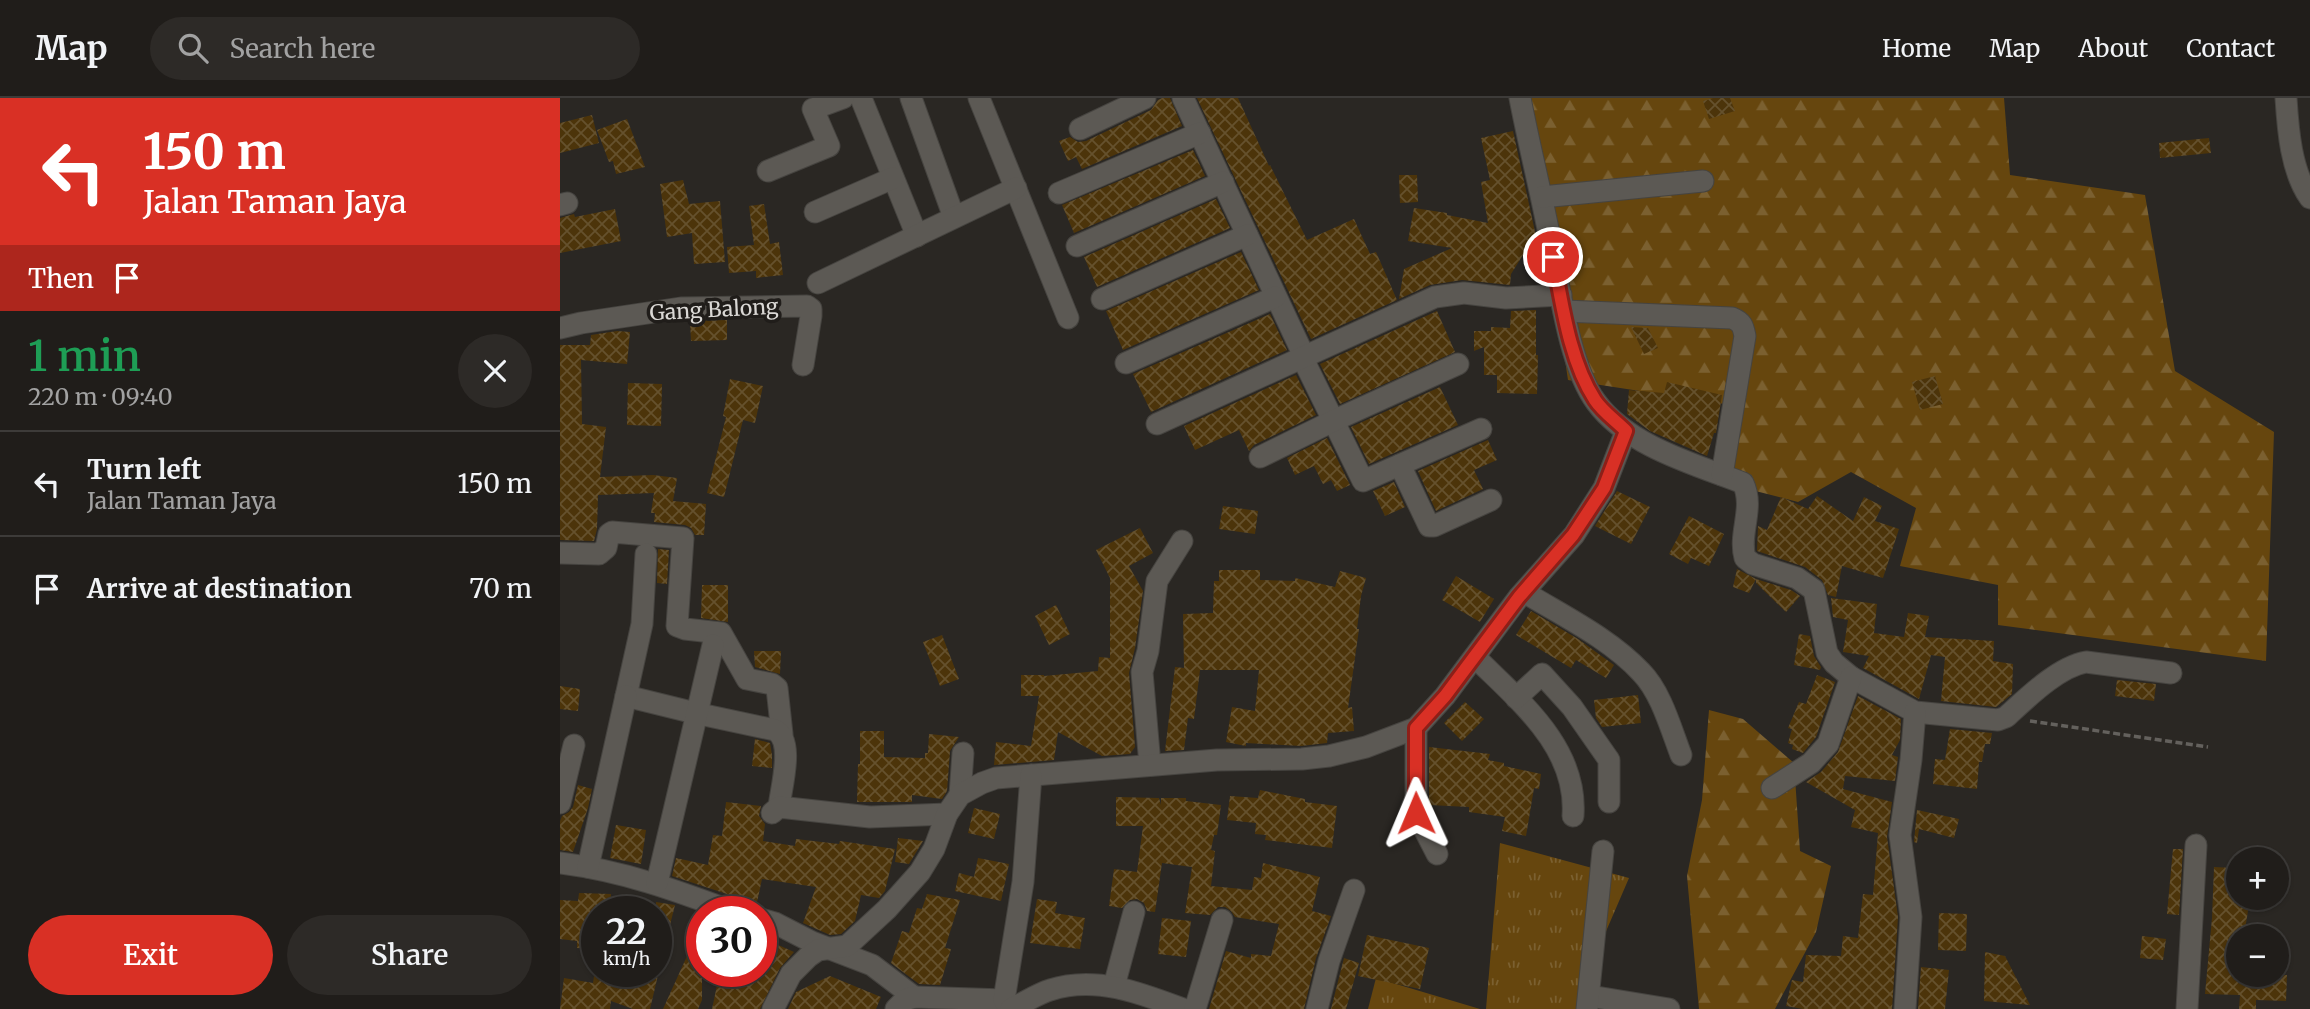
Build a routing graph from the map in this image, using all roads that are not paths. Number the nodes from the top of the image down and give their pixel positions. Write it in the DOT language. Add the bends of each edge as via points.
graph roads {
  1 [pos="844,98"];
  2 [pos="860,98"];
  3 [pos="911,98"];
  4 [pos="979,98"];
  5 [pos="1145,98"];
  6 [pos="1183,98"];
  7 [pos="1520,98"];
  8 [pos="2286,98"];
  9 [pos="1080,129"];
  10 [pos="1200,133"];
  11 [pos="768,171"];
  12 [pos="894,178"];
  13 [pos="1703,181"];
  14 [pos="1223,182"];
  15 [pos="1016,188"];
  16 [pos="1059,193"];
  17 [pos="1542,197"];
  18 [pos="2310,198"];
  19 [pos="951,209"];
  20 [pos="815,212"];
  21 [pos="1247,235"];
  22 [pos="918,236"];
  23 [pos="1077,246"];
  24 [pos="818,283"];
  25 [pos="1275,297"];
  26 [pos="1102,299"];
  27 [pos="1562,303"];
  28 [pos="1068,318"];
  29 [pos="560,328"];
  30 [pos="1303,356"];
  31 [pos="1126,363"];
  32 [pos="1458,364"];
  33 [pos="803,365"];
  34 [pos="1333,421"];
  35 [pos="1157,424"];
  36 [pos="1481,429"];
  37 [pos="1626,431"];
  38 [pos="1260,457"];
  39 [pos="1400,465"];
  40 [pos="1722,474"];
  41 [pos="1491,500"];
  42 [pos="1182,541"];
  43 [pos="560,553"];
  44 [pos="646,554"];
  45 [pos="1524,592"];
  46 [pos="713,645"];
  47 [pos="1475,657"];
  48 [pos="2171,673"];
  49 [pos="1851,677"];
  50 [pos="626,696"];
  51 [pos="1516,698"];
  52 [pos="1915,712"];
  53 [pos="695,713"];
  54 [pos="1416,728"];
  55 [pos="782,734"];
  56 [pos="574,745"];
  57 [pos="963,753"];
  58 [pos="1681,755"];
  59 [pos="1150,765"];
  60 [pos="1031,775"];
  61 [pos="1772,788"];
  62 [pos="960,795"];
  63 [pos="1609,802"];
  64 [pos="560,803"];
  65 [pos="947,814"];
  66 [pos="1573,816"];
  67 [pos="2196,845"];
  68 [pos="1603,851"];
  69 [pos="1437,855"];
  70 [pos="560,863"];
  71 [pos="588,867"];
  72 [pos="657,883"];
  73 [pos="1354,890"];
  74 [pos="692,896"];
  75 [pos="1134,912"];
  76 [pos="1222,920"];
  77 [pos="777,924"];
  78 [pos="831,949"];
  79 [pos="1114,986"];
  80 [pos="1588,1002"];
  81 [pos="905,1003"];
  82 [pos="1008,1006"];
  83 [pos="773,1009"];
  84 [pos="1183,1009"];
  85 [pos="1195,1009"];
  86 [pos="1317,1009"];
  87 [pos="1669,1009"];
  88 [pos="1905,1009"];
  89 [pos="2187,1009"];
  1 -- 11 [label="street" via="813,109 829,146"];
  2 -- 12 [label="street"];
  3 -- 19 [label="street"];
  4 -- 15 [label="street"];
  5 -- 9 [label="street"];
  6 -- 10 [label="street"];
  7 -- 17 [label="street"];
  8 -- 18 [label="street" via="2295,166"];
  10 -- 14 [label="street"];
  10 -- 16 [label="street"];
  12 -- 20 [label="street"];
  12 -- 22 [label="street"];
  13 -- 17 [label="street"];
  14 -- 21 [label="street"];
  14 -- 23 [label="street"];
  15 -- 22 [label="street"];
  15 -- 28 [label="street"];
  17 -- 27 [label="street"];
  21 -- 25 [label="street"];
  21 -- 26 [label="street"];
  22 -- 24 [label="street"];
  25 -- 30 [label="street"];
  25 -- 31 [label="street"];
  27 -- 30 [label="street" via="1464,293 1435,297"];
  27 -- 37 [label="street" via="1580,375 1596,403"];
  27 -- 40 [label="street" via="1732,318 1743,325 1745,336"];
  29 -- 33 [label="street, Gang Balong" via="681,308 807,306 811,316"];
  30 -- 34 [label="street"];
  30 -- 35 [label="street"];
  32 -- 34 [label="street"];
  34 -- 38 [label="street"];
  34 -- 39 [label="street" via="1363,481"];
  36 -- 39 [label="street"];
  37 -- 40 [label="street" via="1677,458"];
  37 -- 45 [label="street" via="1604,488 1573,535"];
  39 -- 41 [label="street" via="1429,526"];
  40 -- 49 [label="street" via="1743,482 1749,495 1745,558 1797,578 1814,590 1827,653"];
  42 -- 59 [label="street" via="1157,581 1142,672"];
  43 -- 55 [label="street" via="599,554 612,532 683,538 677,626 721,633 747,679 777,688"];
  44 -- 50 [label="street" via="642,624"];
  45 -- 47 [label="street"];
  45 -- 58 [label="street" via="1609,645 1643,673"];
  46 -- 53 [label="street"];
  47 -- 51 [label="street"];
  47 -- 54 [label="street"];
  48 -- 52 [label="street" via="2077,663 1998,720"];
  49 -- 52 [label="street"];
  49 -- 61 [label="street" via="1828,744 1811,763"];
  50 -- 53 [label="street"];
  50 -- 71 [label="street"];
  51 -- 63 [label="street" via="1542,674 1572,706 1609,760"];
  51 -- 66 [label="street" via="1544,726 1566,766"];
  52 -- 88 [label="street" via="1900,835 1911,917"];
  53 -- 55 [label="street"];
  53 -- 72 [label="street"];
  54 -- 59 [label="street" via="1329,756"];
  54 -- 69 [label="street" via="1416,813"];
  55 -- 65 [label="street" via="786,751 775,811 870,817"];
  56 -- 64 [label="street"];
  57 -- 62 [label="street"];
  59 -- 60 [label="street"];
  60 -- 62 [label="street" via="996,778"];
  60 -- 82 [label="street"];
  62 -- 65 [label="street"];
  65 -- 78 [label="street" via="920,872 847,946"];
  67 -- 89 [label="street"];
  68 -- 80 [label="street"];
  70 -- 71 [label="street"];
  71 -- 72 [label="street"];
  72 -- 74 [label="street"];
  73 -- 86 [label="street"];
  75 -- 79 [label="street"];
  76 -- 85 [label="street"];
  77 -- 78 [label="street"];
  78 -- 81 [label="street" via="872,965"];
  78 -- 83 [label="street" via="818,950 791,974"];
  79 -- 82 [label="street" via="1080,983"];
  79 -- 84 [label="street"];
  80 -- 87 [label="street"];
  81 -- 82 [label="street"];
}
